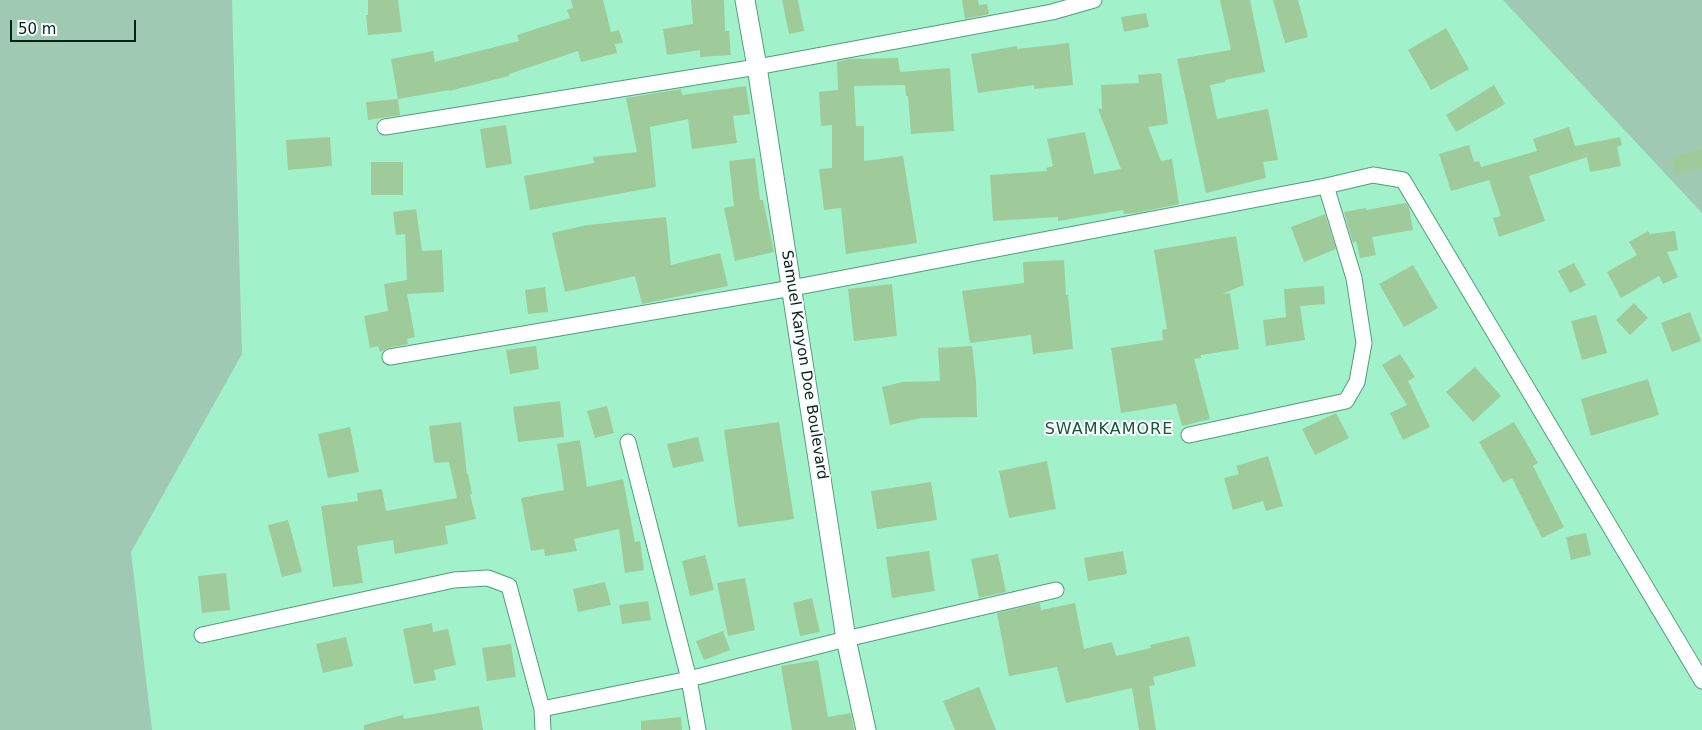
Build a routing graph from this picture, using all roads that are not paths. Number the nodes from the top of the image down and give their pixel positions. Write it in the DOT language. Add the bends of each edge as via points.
graph roads {
  1 [pos="745,0"];
  2 [pos="1094,0"];
  3 [pos="758,66"];
  4 [pos="386,127"];
  5 [pos="1326,186"];
  6 [pos="792,288"];
  7 [pos="390,357"];
  8 [pos="1189,435"];
  9 [pos="628,442"];
  10 [pos="1056,590"];
  11 [pos="202,635"];
  12 [pos="846,639"];
  13 [pos="689,679"];
  14 [pos="1702,681"];
  15 [pos="542,709"];
  16 [pos="543,730"];
  17 [pos="698,730"];
  18 [pos="866,730"];
  1 -- 3 [label="street, Samuel Kanyon Doe Boulevard"];
  2 -- 3 [label="street" via="1052,12"];
  3 -- 4 [label="street"];
  3 -- 6 [label="street, Samuel Kanyon Doe Boulevard"];
  5 -- 6 [label="street"];
  5 -- 8 [label="street" via="1356,287 1364,343 1357,382 1346,401"];
  5 -- 14 [label="street" via="1373,175 1403,180"];
  6 -- 7 [label="street"];
  6 -- 12 [label="street, Samuel Kanyon Doe Boulevard"];
  9 -- 13 [label="street"];
  10 -- 12 [label="street"];
  11 -- 15 [label="street" via="454,580 488,578 509,586"];
  12 -- 13 [label="street"];
  12 -- 18 [label="street, Samuel Kanyon Doe Boulevard"];
  13 -- 15 [label="street"];
  13 -- 17 [label="street"];
  15 -- 16 [label="street"];
}
